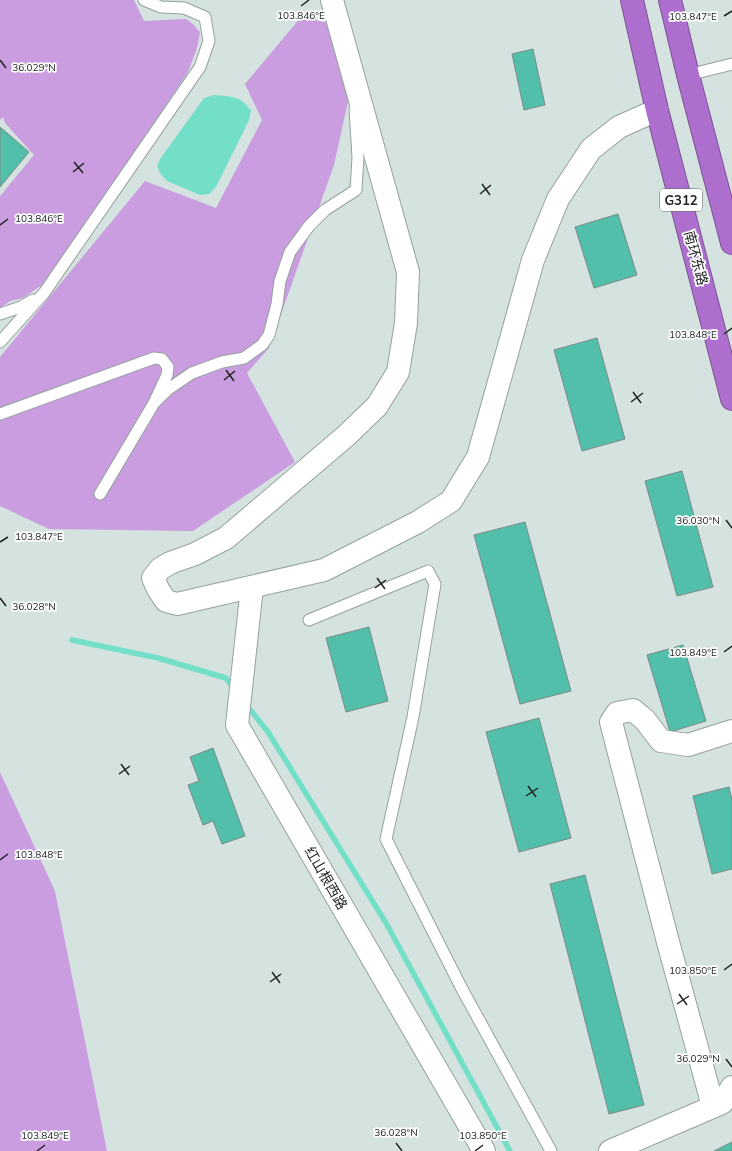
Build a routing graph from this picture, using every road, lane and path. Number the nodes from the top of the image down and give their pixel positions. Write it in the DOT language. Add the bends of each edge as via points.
graph roads {
  1 [pos="144,0"];
  2 [pos="332,0"];
  3 [pos="632,0"];
  4 [pos="670,0"];
  5 [pos="732,64"];
  6 [pos="688,76"];
  7 [pos="357,91"];
  8 [pos="657,110"];
  9 [pos="732,243"];
  10 [pos="44,293"];
  11 [pos="0,314"];
  12 [pos="0,342"];
  13 [pos="732,400"];
  14 [pos="154,404"];
  15 [pos="0,414"];
  16 [pos="100,494"];
  17 [pos="252,587"];
  18 [pos="309,620"];
  19 [pos="732,731"];
  20 [pos="732,1087"];
  21 [pos="713,1106"];
  22 [pos="484,1151"];
  23 [pos="551,1151"];
  24 [pos="610,1151"];
  1 -- 10 [label="lane" via="161,7 184,8 205,18 208,41 200,67"];
  2 -- 7 [label="street"];
  3 -- 8 [label="highway, 南环东路 / G312"];
  4 -- 6 [label="highway, G312"];
  5 -- 6 [label="lane"];
  6 -- 9 [label="highway, G312"];
  7 -- 14 [label="lane" via="356,190 325,210 309,226 290,252 280,281 269,335 262,345 244,358 222,362 192,373 167,390"];
  7 -- 17 [label="street" via="408,272 406,323 398,372 377,406 347,435 226,538 170,563 153,578 166,601 177,604"];
  8 -- 13 [label="highway, 南环东路 / G312"];
  8 -- 17 [label="street" via="619,127 591,149 558,199 532,260 478,457 451,502 418,522 324,570"];
  10 -- 11 [label="lane" via="22,307"];
  10 -- 12 [label="lane"];
  14 -- 15 [label="lane" via="168,367 162,359 154,358"];
  14 -- 16 [label="lane"];
  17 -- 22 [label="street, 红山根西路" via="237,725"];
  18 -- 23 [label="lane" via="428,571 435,584 413,717 386,839 462,989"];
  19 -- 21 [label="street" via="688,745 661,741 645,720 633,710 617,713 611,722"];
  20 -- 21 [label="street" via="722,1103"];
  21 -- 24 [label="street"];
}
